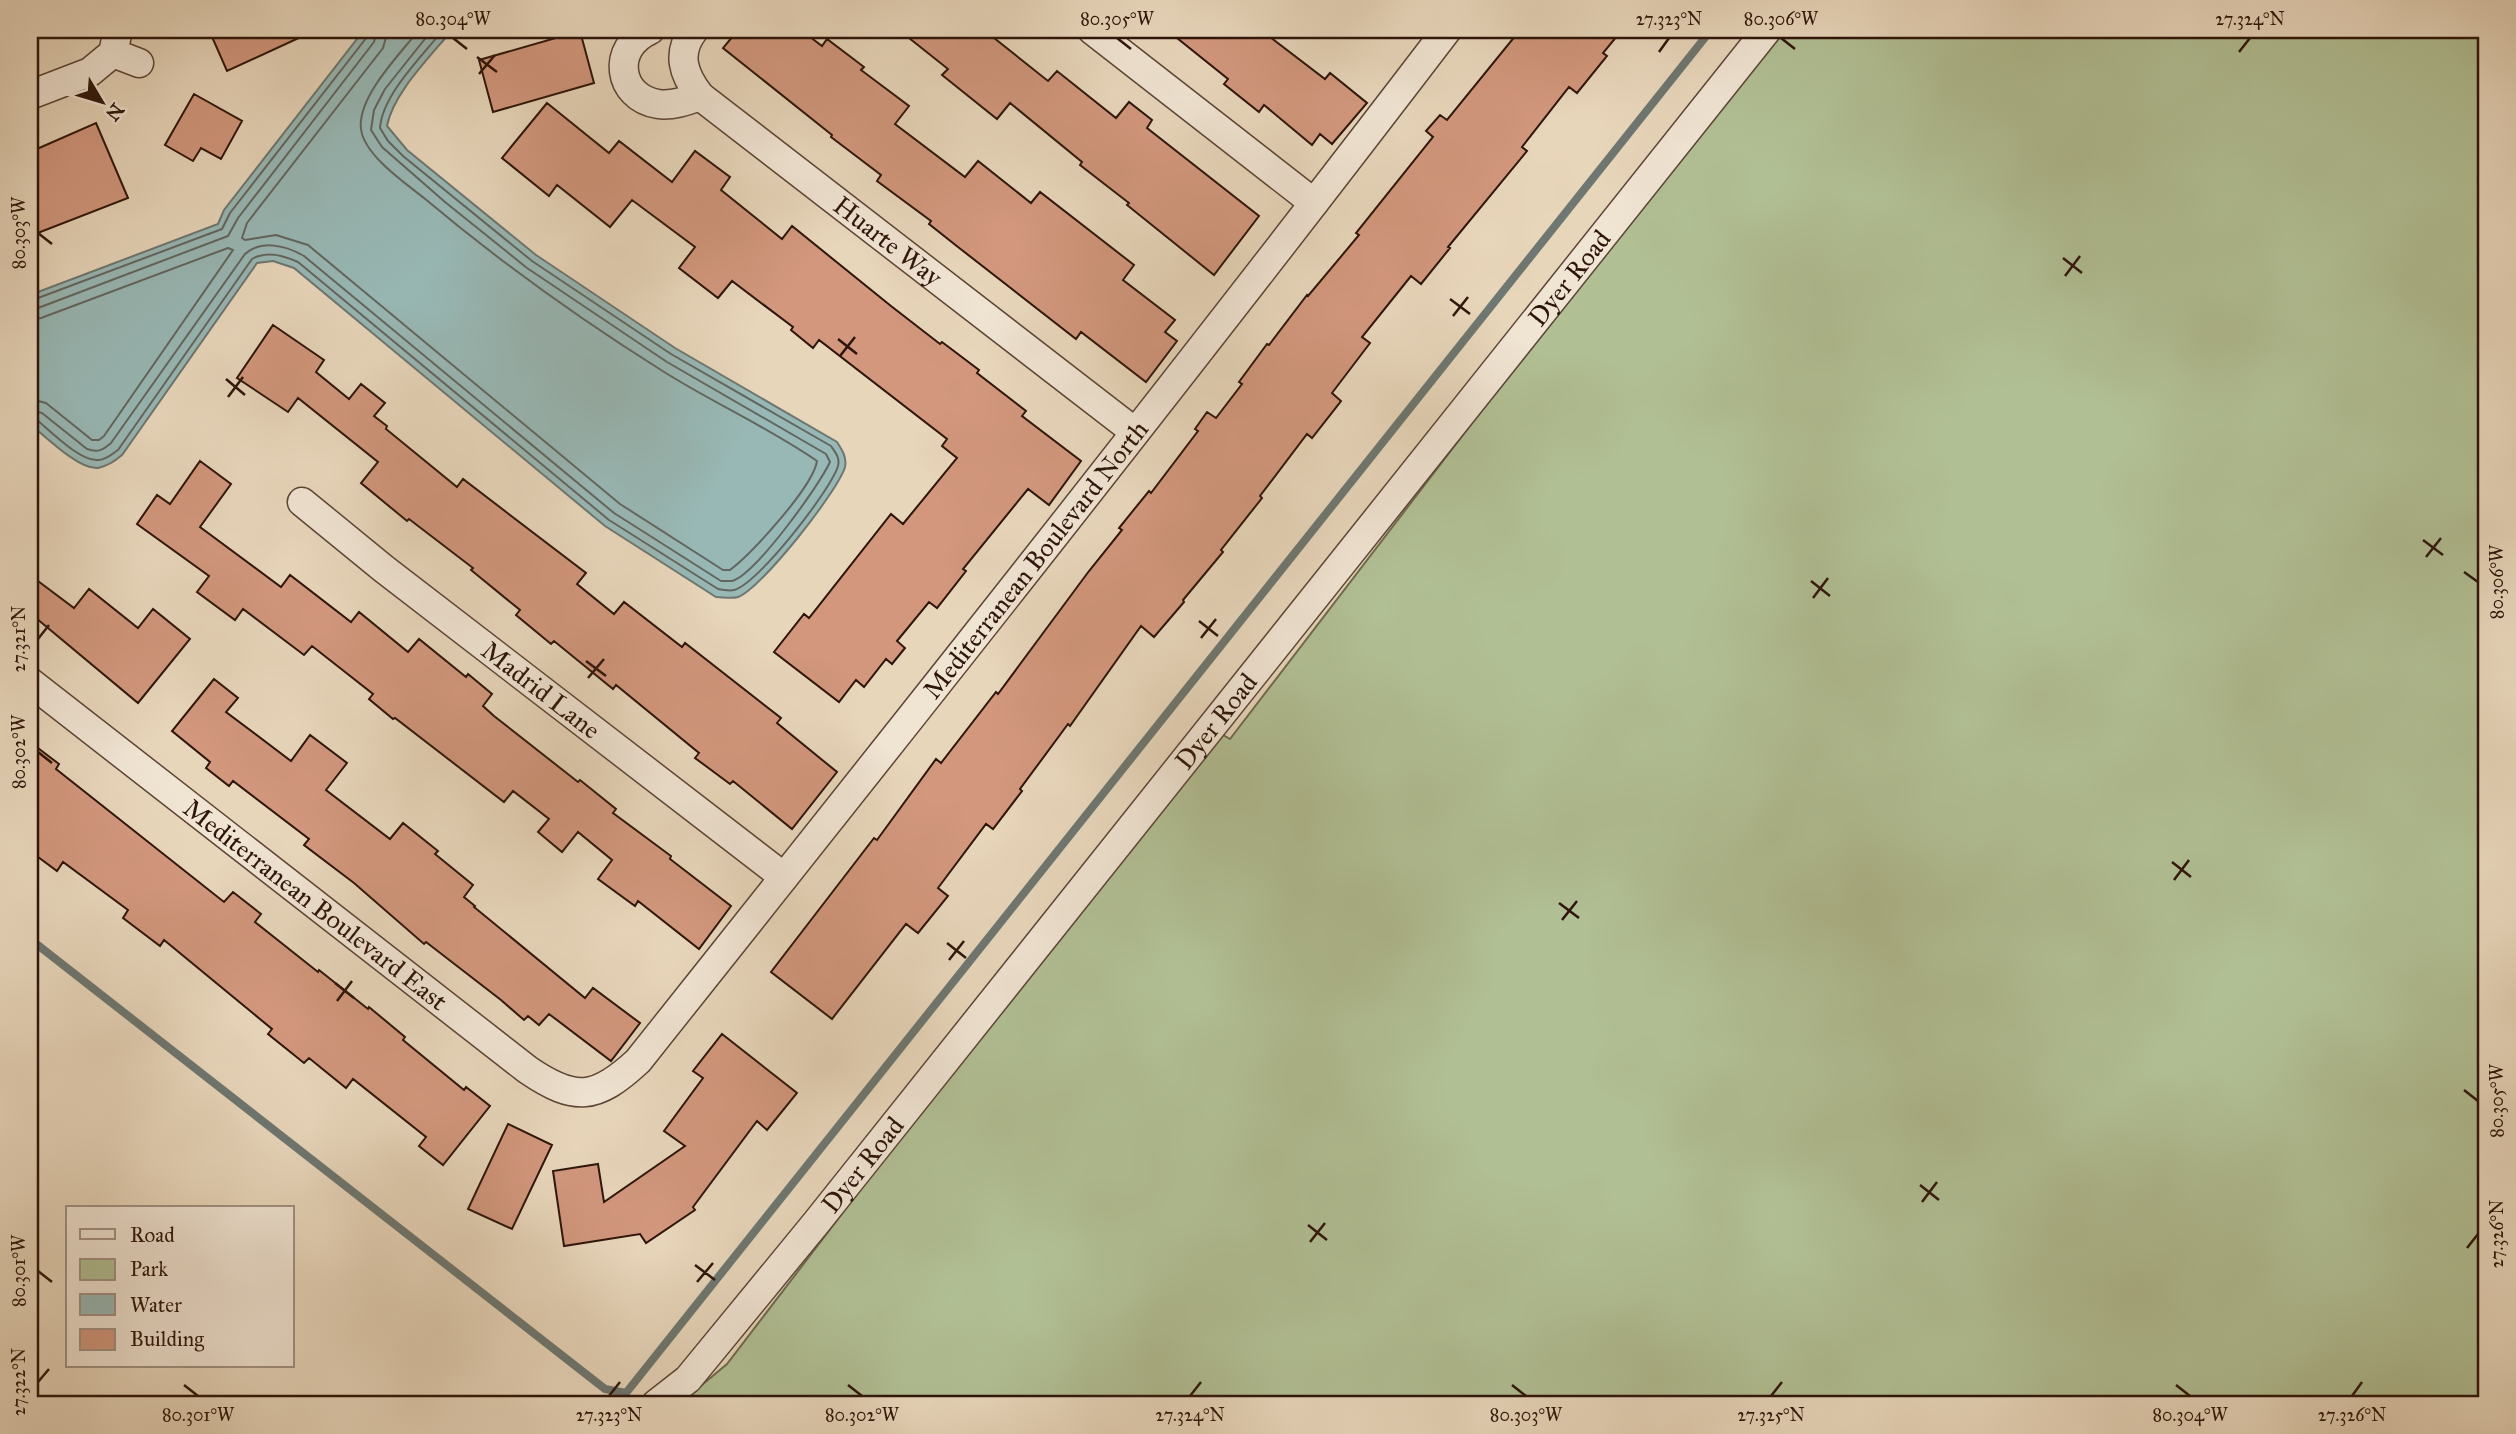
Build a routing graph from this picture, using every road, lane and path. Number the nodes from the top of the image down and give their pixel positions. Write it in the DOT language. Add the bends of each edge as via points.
graph roads {
  1 [pos="650,30"];
  2 [pos="695,30"];
  3 [pos="1092,30"];
  4 [pos="1447,30"];
  5 [pos="1768,30"];
  6 [pos="116,41"];
  7 [pos="139,63"];
  8 [pos="30,95"];
  9 [pos="700,96"];
  10 [pos="1314,204"];
  11 [pos="1135,432"];
  12 [pos="302,502"];
  13 [pos="30,682"];
  14 [pos="784,877"];
  15 [pos="615,1082"];
  16 [pos="656,1404"];
  1 -- 9 [label="street" via="625,53 623,68 628,82 654,103 668,105"];
  2 -- 9 [label="street, Huarte Way" via="685,41 683,58 687,80"];
  3 -- 10 [label="street"];
  4 -- 10 [label="street, Mediterranean Boulevard North"];
  5 -- 16 [label="street, Dyer Road" via="816,1223 688,1379"];
  6 -- 7 [label="street"];
  6 -- 8 [label="street" via="90,72"];
  9 -- 11 [label="street, Huarte Way"];
  10 -- 11 [label="street, Mediterranean Boulevard North"];
  11 -- 14 [label="street, Mediterranean Boulevard North"];
  12 -- 14 [label="street, Madrid Lane"];
  13 -- 15 [label="street, Mediterranean Boulevard East" via="528,1070 554,1087 574,1093 595,1091"];
  14 -- 15 [label="street, Mediterranean Boulevard North" via="638,1061"];
}
